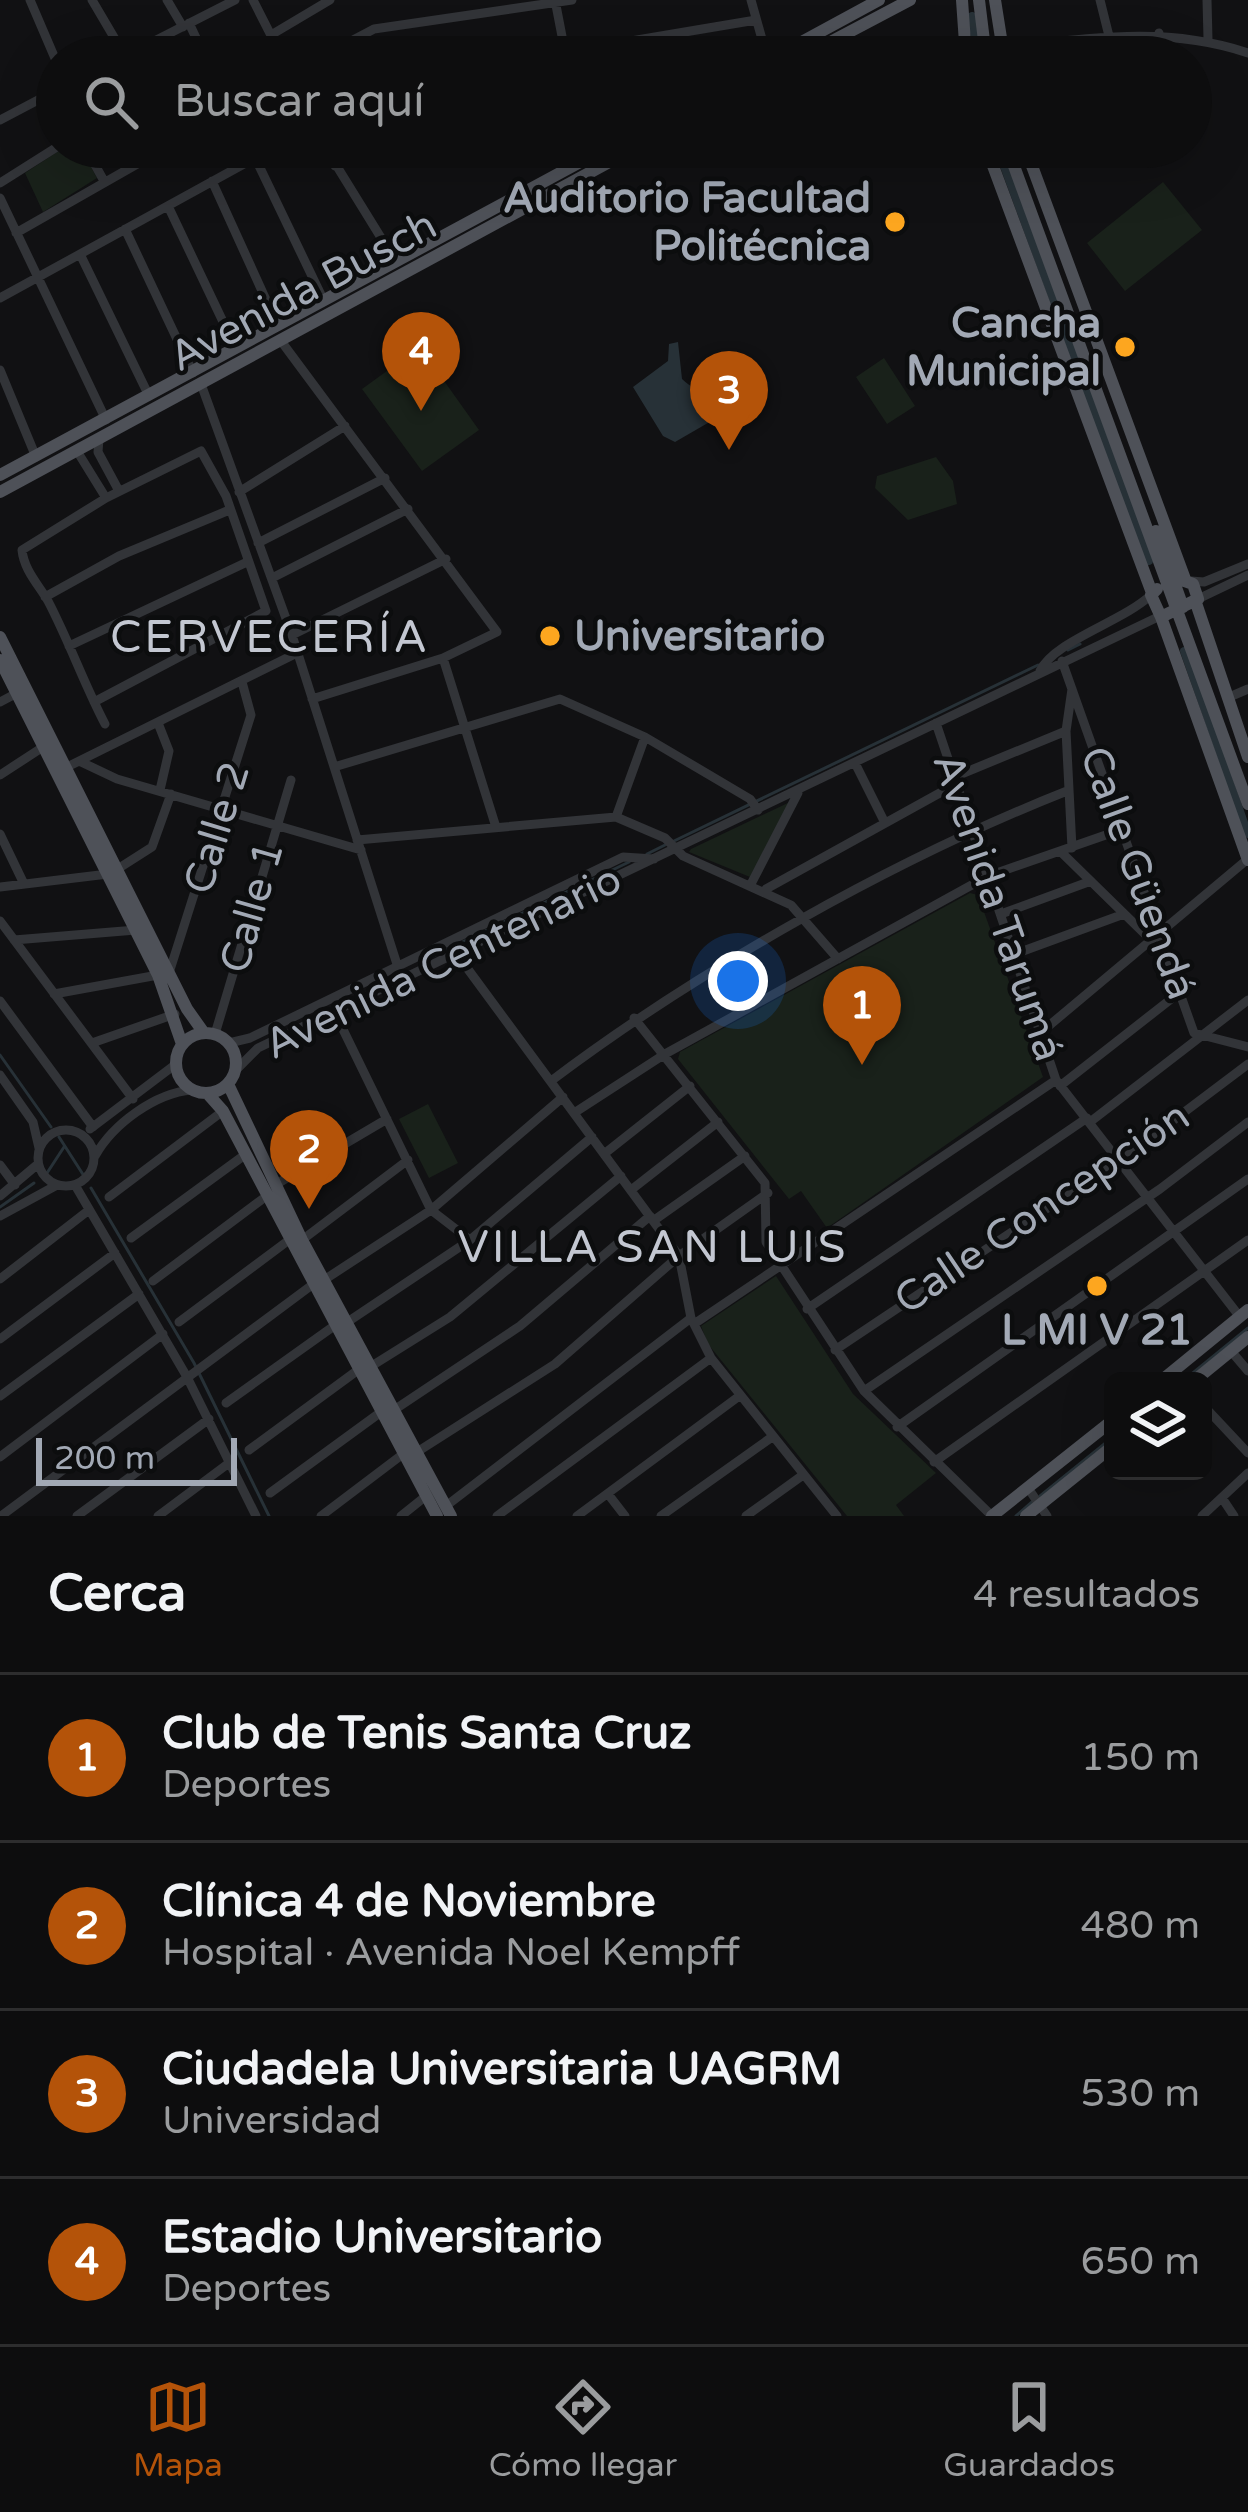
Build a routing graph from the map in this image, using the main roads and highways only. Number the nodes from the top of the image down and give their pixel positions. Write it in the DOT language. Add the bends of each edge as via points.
graph roads {
  1 [pos="880,0"];
  2 [pos="910,0"];
  3 [pos="980,0"];
  4 [pos="994,0"];
  5 [pos="961,1"];
  6 [pos="856,27"];
  7 [pos="811,36"];
  8 [pos="840,36"];
  9 [pos="964,36"];
  10 [pos="991,36"];
  11 [pos="996,36"];
  12 [pos="1001,36"];
  13 [pos="569,168"];
  14 [pos="596,168"];
  15 [pos="994,168"];
  16 [pos="1019,168"];
  17 [pos="1019,168"];
  18 [pos="1031,168"];
  19 [pos="1052,231"];
  20 [pos="1057,269"];
  21 [pos="364,287"];
  22 [pos="279,333"];
  23 [pos="197,378"];
  24 [pos="74,445"];
  25 [pos="58,453"];
  26 [pos="0,475"];
  27 [pos="0,492"];
  28 [pos="1179,582"];
  29 [pos="1151,594"];
  30 [pos="1189,605"];
  31 [pos="1161,617"];
  32 [pos="0,637"];
  33 [pos="0,660"];
  34 [pos="20,699"];
  35 [pos="43,723"];
  36 [pos="44,747"];
  37 [pos="1248,757"];
  38 [pos="64,766"];
  39 [pos="1248,783"];
  40 [pos="1248,804"];
  41 [pos="1248,860"];
  42 [pos="112,872"];
  43 [pos="163,974"];
  44 [pos="210,1033"];
  45 [pos="182,1044"];
  46 [pos="228,1084"];
  47 [pos="200,1091"];
  48 [pos="272,1190"];
  49 [pos="300,1243"];
  50 [pos="318,1282"];
  51 [pos="1244,1313"];
  52 [pos="1248,1337"];
  53 [pos="1181,1372"];
  54 [pos="1206,1372"];
  55 [pos="1104,1430"];
  56 [pos="407,1452"];
  57 [pos="1104,1453"];
  58 [pos="1037,1501"];
  59 [pos="447,1513"];
  60 [pos="992,1516"];
  61 [pos="1026,1516"];
  1 -- 6 [label="main road" via="856,16"];
  1 -- 7 [label="main road"];
  2 -- 6 [label="main road"];
  3 -- 10 [label="main road"];
  4 -- 11 [label="main road"];
  4 -- 12 [label="main road"];
  5 -- 9 [label="main road"];
  6 -- 8 [label="main road"];
  13 -- 21 [label="main road, Avenida Busch"];
  14 -- 21 [label="main road, Avenida Busch"];
  15 -- 29 [label="main road"];
  16 -- 20 [label="main road"];
  17 -- 28 [label="main road"];
  18 -- 19 [label="main road"];
  19 -- 20 [label="main road"];
  19 -- 28 [label="main road"];
  20 -- 28 [label="main road"];
  21 -- 22 [label="main road, Avenida Busch"];
  21 -- 22 [label="main road, Avenida Busch" via="324,301"];
  22 -- 23 [label="main road, Avenida Busch"];
  22 -- 23 [label="main road, Avenida Busch" via="236,349"];
  23 -- 24 [label="main road, Avenida Busch" via="149,396"];
  23 -- 24 [label="main road, Avenida Busch" via="99,439"];
  24 -- 25 [label="main road, Avenida Busch"];
  25 -- 26 [label="main road, Avenida Busch"];
  25 -- 27 [label="main road, Avenida Busch"];
  28 -- 29 [label="main road"];
  28 -- 30 [label="main road"];
  28 -- 30 [label="main road"];
  29 -- 31 [label="main road"];
  30 -- 31 [label="main road"];
  30 -- 37 [label="main road"];
  30 -- 39 [label="main road"];
  30 -- 40 [label="main road"];
  31 -- 41 [label="main road"];
  32 -- 35 [label="main road"];
  33 -- 34 [label="main road"];
  34 -- 35 [label="main road"];
  34 -- 36 [label="main road"];
  35 -- 38 [label="main road"];
  36 -- 38 [label="main road"];
  36 -- 42 [label="main road"];
  38 -- 42 [label="main road"];
  42 -- 43 [label="main road"];
  42 -- 43 [label="main road"];
  43 -- 44 [label="main road"];
  43 -- 45 [label="main road"];
  44 -- 45 [label="main road"];
  44 -- 46 [label="main road" via="229,1042 236,1070"];
  45 -- 47 [label="main road" via="180,1079"];
  46 -- 47 [label="main road"];
  46 -- 48 [label="main road"];
  47 -- 48 [label="main road" via="223,1111"];
  48 -- 49 [label="main road"];
  48 -- 49 [label="main road" via="282,1226"];
  49 -- 50 [label="main road"];
  49 -- 50 [label="main road"];
  50 -- 56 [label="main road"];
  51 -- 53 [label="main road"];
  52 -- 54 [label="main road"];
  55 -- 58 [label="main road"];
  56 -- 59 [label="main road"];
  56 -- 59 [label="main road" via="426,1496"];
  57 -- 58 [label="main road"];
  58 -- 60 [label="main road"];
  58 -- 61 [label="main road"];
}
